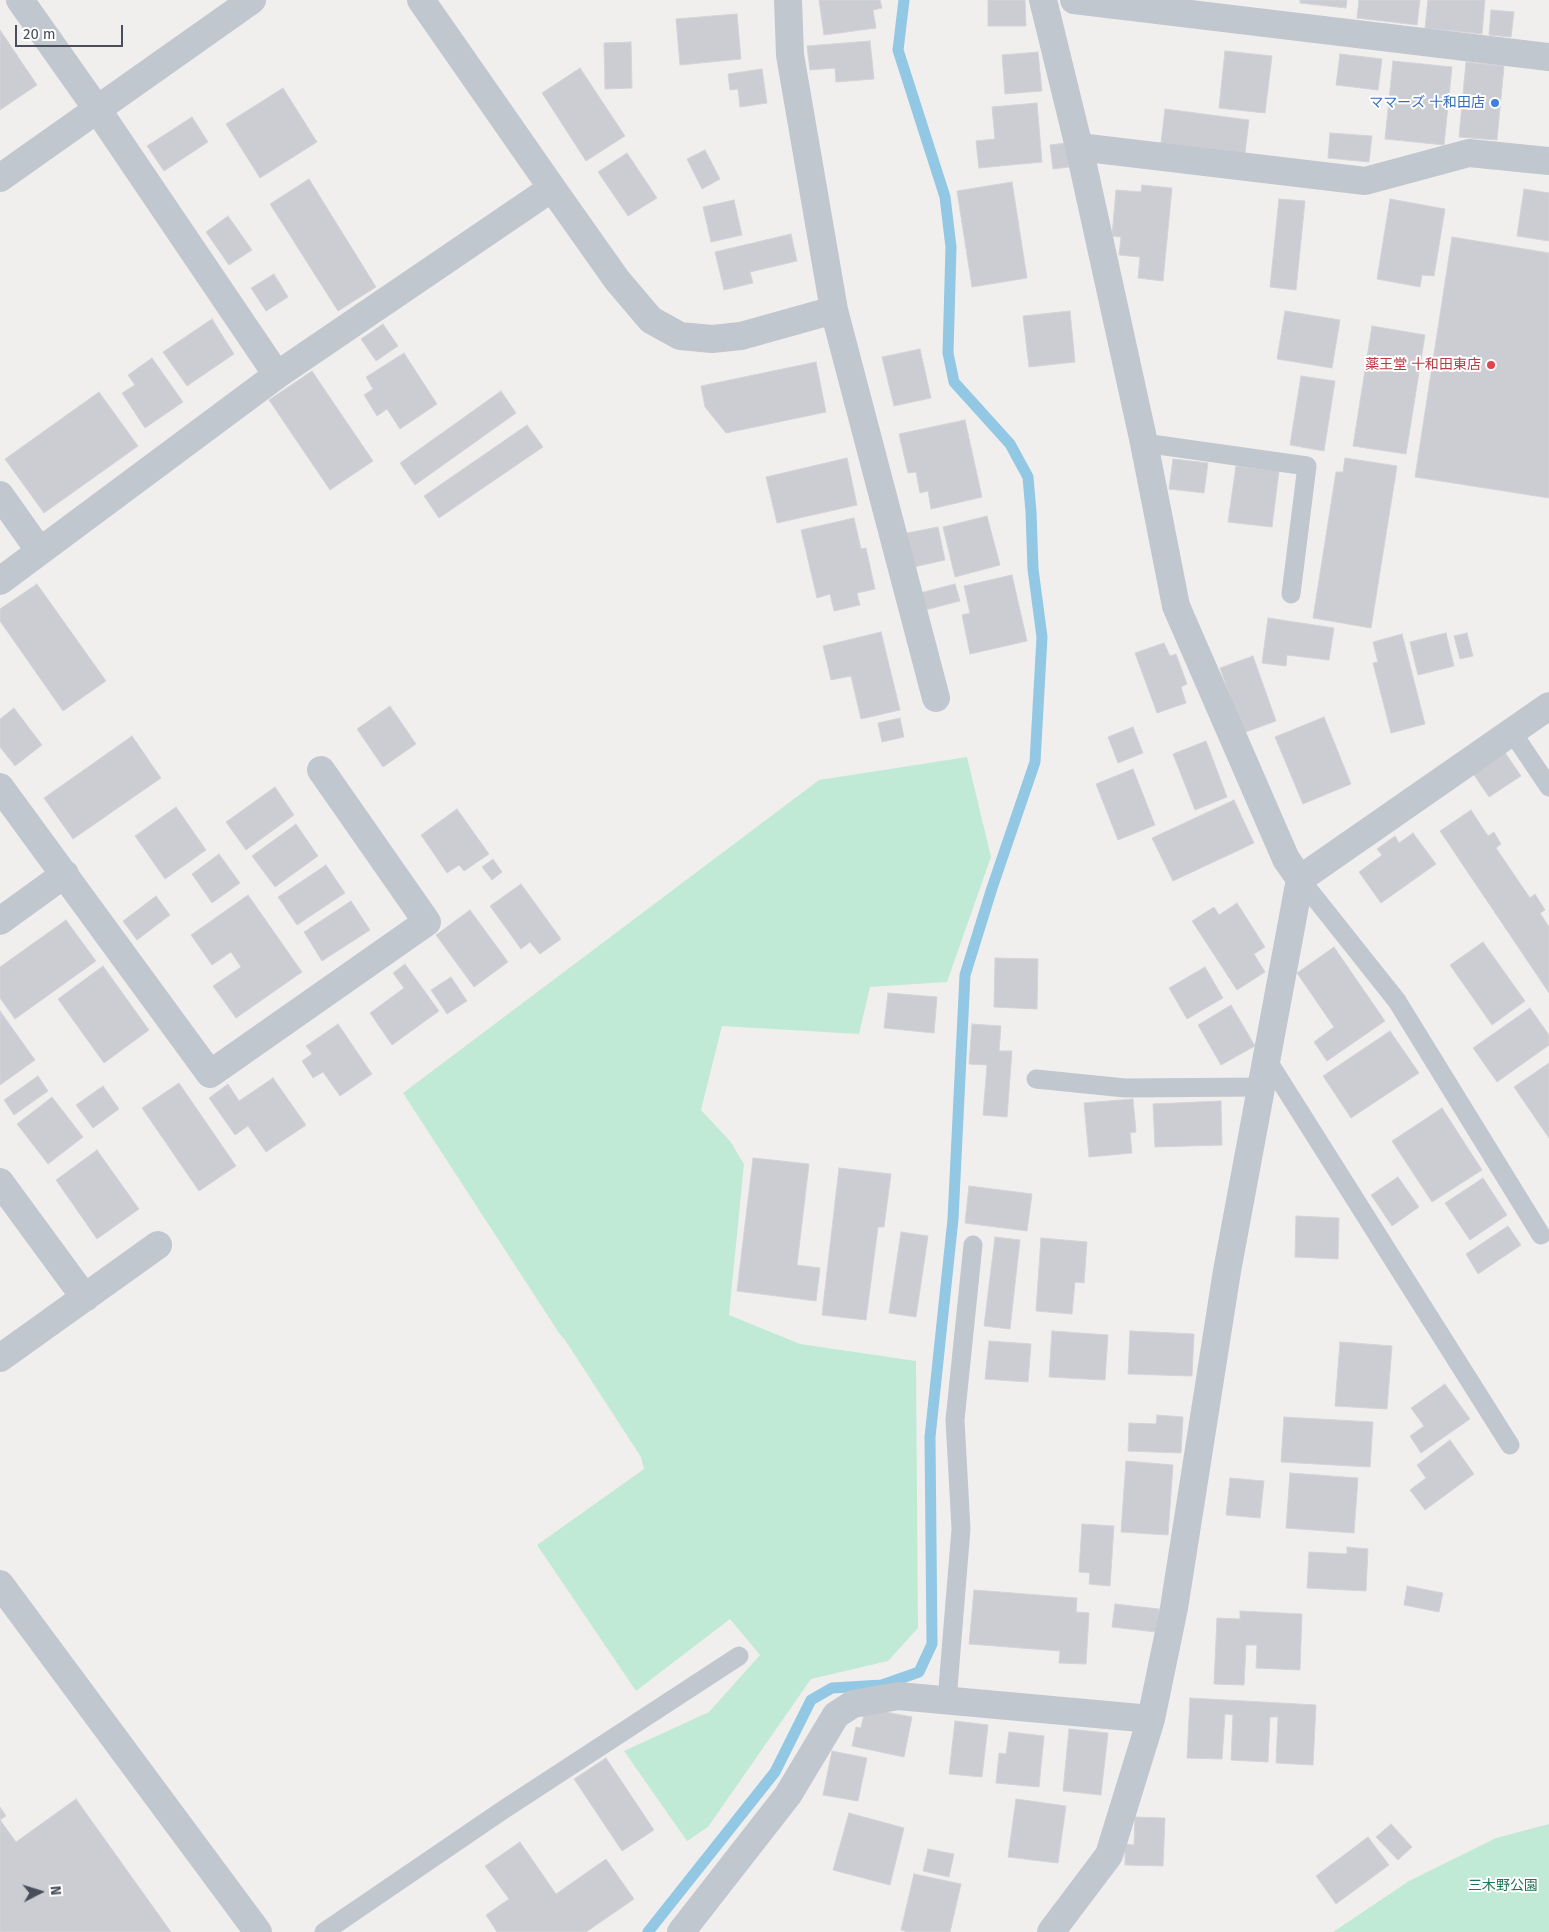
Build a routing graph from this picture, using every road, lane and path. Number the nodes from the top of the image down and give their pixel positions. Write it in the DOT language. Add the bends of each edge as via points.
graph roads {
  1 [pos="20,0"];
  2 [pos="252,0"];
  3 [pos="422,0"];
  4 [pos="788,0"];
  5 [pos="1043,0"];
  6 [pos="1074,0"];
  7 [pos="1549,57"];
  8 [pos="97,109"];
  9 [pos="1079,147"];
  10 [pos="1549,161"];
  11 [pos="0,178"];
  12 [pos="552,188"];
  13 [pos="834,310"];
  14 [pos="277,375"];
  15 [pos="1144,443"];
  16 [pos="0,495"];
  17 [pos="39,550"];
  18 [pos="0,581"];
  19 [pos="1291,594"];
  20 [pos="936,698"];
  21 [pos="1549,706"];
  22 [pos="1512,732"];
  23 [pos="321,770"];
  24 [pos="0,787"];
  25 [pos="1549,787"];
  26 [pos="65,874"];
  27 [pos="1300,879"];
  28 [pos="0,921"];
  29 [pos="1266,1058"];
  30 [pos="1036,1079"];
  31 [pos="1261,1087"];
  32 [pos="0,1182"];
  33 [pos="1541,1235"];
  34 [pos="158,1245"];
  35 [pos="973,1245"];
  36 [pos="85,1298"];
  37 [pos="0,1358"];
  38 [pos="1510,1445"];
  39 [pos="0,1584"];
  40 [pos="739,1656"];
  41 [pos="948,1700"];
  42 [pos="1151,1719"];
  43 [pos="258,1932"];
  44 [pos="324,1932"];
  45 [pos="681,1932"];
  46 [pos="1051,1932"];
  1 -- 8 [label="street"];
  2 -- 8 [label="street"];
  3 -- 12 [label="street"];
  4 -- 13 [label="street" via="790,55"];
  5 -- 9 [label="street"];
  6 -- 7 [label="street"];
  8 -- 11 [label="street"];
  8 -- 14 [label="street"];
  9 -- 10 [label="street" via="1365,182 1469,153"];
  9 -- 15 [label="street"];
  12 -- 13 [label="street" via="617,280 651,320 680,336 712,339 741,336"];
  12 -- 14 [label="street"];
  13 -- 20 [label="street"];
  14 -- 17 [label="street"];
  15 -- 19 [label="lane" via="1307,466"];
  15 -- 27 [label="street" via="1176,606 1286,859"];
  16 -- 17 [label="street"];
  17 -- 18 [label="street"];
  21 -- 22 [label="street"];
  22 -- 25 [label="lane"];
  22 -- 27 [label="street"];
  23 -- 26 [label="street" via="427,922 210,1074"];
  24 -- 26 [label="street"];
  26 -- 28 [label="street"];
  27 -- 29 [label="street"];
  27 -- 33 [label="lane" via="1397,1001"];
  29 -- 31 [label="street"];
  29 -- 38 [label="lane"];
  30 -- 31 [label="lane" via="1125,1088"];
  31 -- 42 [label="street" via="1227,1271 1174,1608"];
  32 -- 36 [label="street"];
  34 -- 36 [label="street"];
  35 -- 41 [label="lane" via="955,1420 960,1529"];
  36 -- 37 [label="street"];
  39 -- 43 [label="street"];
  40 -- 44 [label="lane" via="502,1810"];
  41 -- 42 [label="street"];
  41 -- 45 [label="street" via="898,1696 854,1704 836,1715 788,1795"];
  42 -- 46 [label="street" via="1109,1855"];
}
